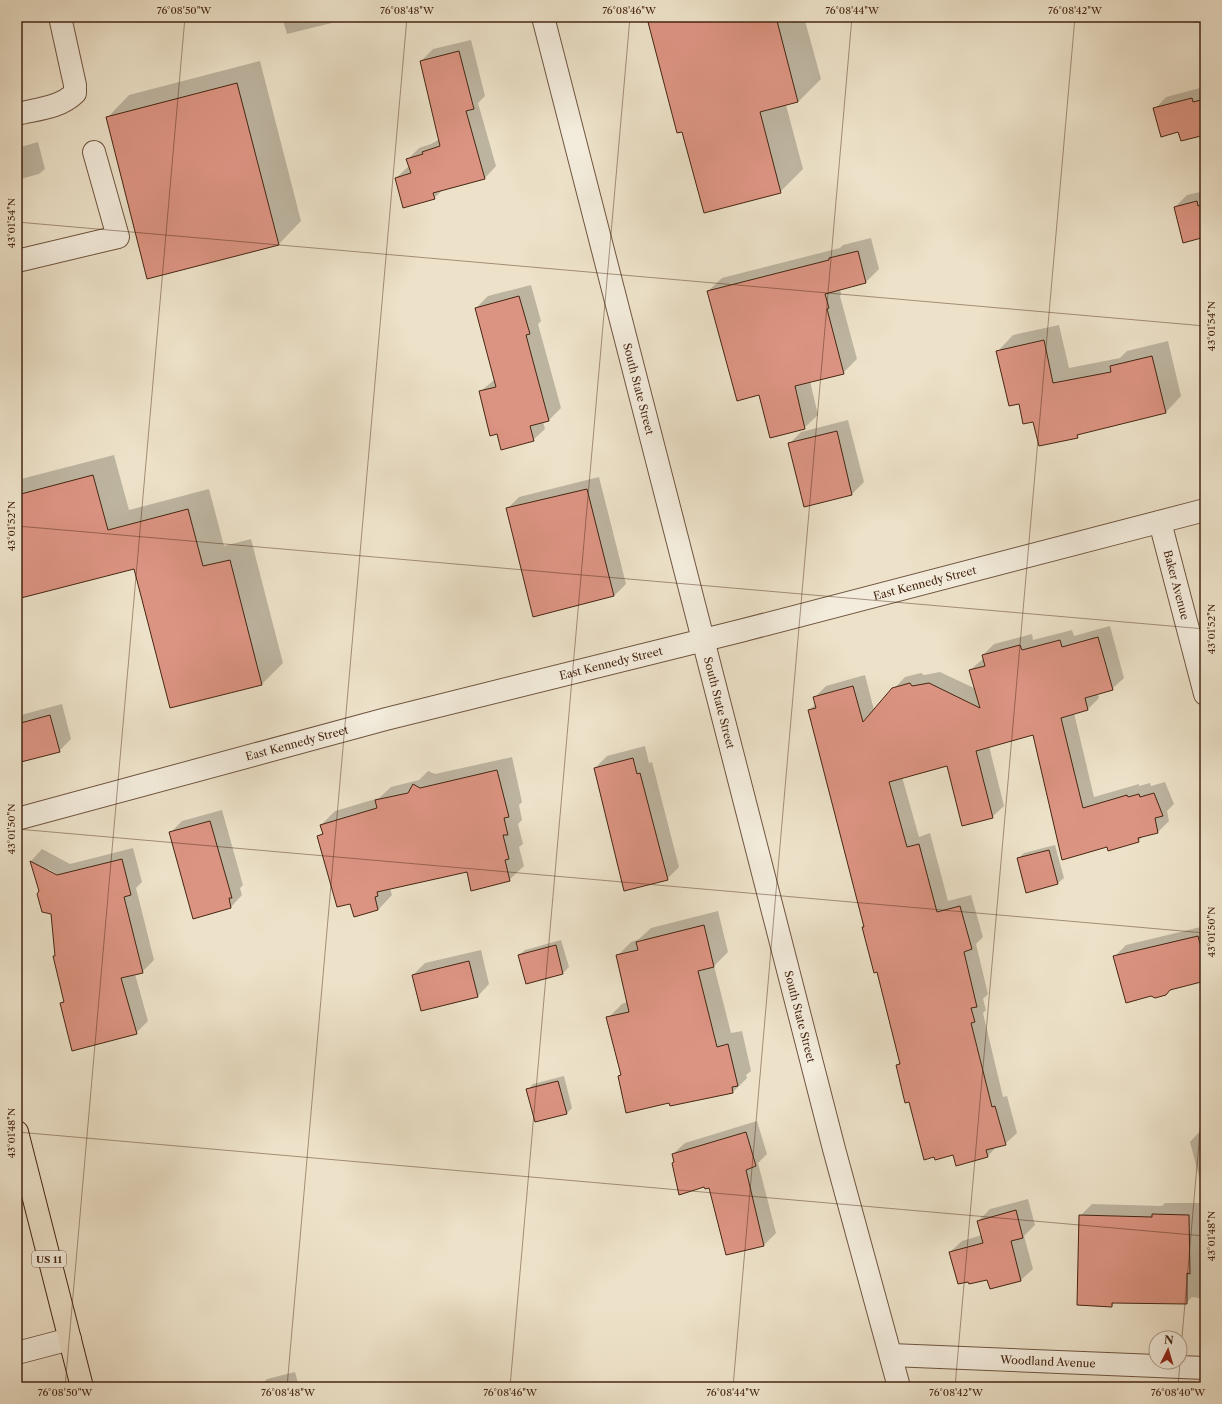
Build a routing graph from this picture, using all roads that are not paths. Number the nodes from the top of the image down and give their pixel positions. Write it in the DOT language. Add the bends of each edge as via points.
graph roads {
  1 [pos="60,17"];
  2 [pos="543,17"];
  3 [pos="17,114"];
  4 [pos="94,152"];
  5 [pos="17,261"];
  6 [pos="1205,510"];
  7 [pos="1160,522"];
  8 [pos="704,640"];
  9 [pos="1205,694"];
  10 [pos="17,819"];
  11 [pos="17,1132"];
  12 [pos="70,1339"];
  13 [pos="17,1353"];
  14 [pos="891,1355"];
  15 [pos="1205,1368"];
  16 [pos="82,1387"];
  17 [pos="899,1387"];
  1 -- 3 [label="street" via="75,93 57,105"];
  2 -- 8 [label="street, South State Street"];
  4 -- 5 [label="street" via="118,237"];
  6 -- 7 [label="street, East Kennedy Street"];
  7 -- 8 [label="street, East Kennedy Street"];
  7 -- 9 [label="street, Baker Avenue"];
  8 -- 10 [label="street, East Kennedy Street" via="386,719"];
  8 -- 14 [label="street, South State Street" via="834,1149"];
  11 -- 12 [label="main road, US 11"];
  12 -- 13 [label="street"];
  12 -- 16 [label="main road, US 11"];
  14 -- 15 [label="street, Woodland Avenue"];
  14 -- 17 [label="street, South State Street"];
}
